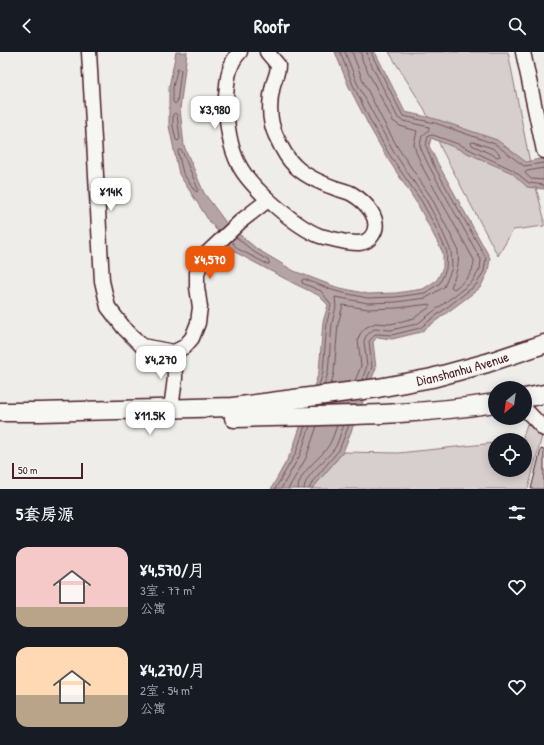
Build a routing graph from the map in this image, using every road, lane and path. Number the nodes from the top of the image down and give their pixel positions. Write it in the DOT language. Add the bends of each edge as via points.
graph roads {
  1 [pos="89,52"];
  2 [pos="240,52"];
  3 [pos="267,52"];
  4 [pos="522,52"];
  5 [pos="544,151"];
  6 [pos="268,200"];
  7 [pos="544,344"];
  8 [pos="174,352"];
  9 [pos="544,394"];
  10 [pos="532,397"];
  11 [pos="488,404"];
  12 [pos="298,407"];
  13 [pos="171,409"];
  14 [pos="0,412"];
  15 [pos="532,416"];
  16 [pos="0,424"];
  17 [pos="544,429"];
  1 -- 8 [label="street" via="102,280 108,307 142,346"];
  2 -- 6 [label="street" via="231,66 226,85 226,119 231,146 249,181"];
  3 -- 6 [label="street" via="278,65 278,74 270,100 270,117 275,135 287,155 295,166 315,180 352,193 368,207 376,222 375,230 366,242 356,244 319,235 303,227"];
  4 -- 5 [label="street"];
  6 -- 8 [label="street" via="204,256 196,273 200,307 198,323 192,338 184,348"];
  7 -- 12 [label="main road, Dianshanhu Avenue" via="432,378"];
  8 -- 13 [label="street" via="175,378"];
  9 -- 10 [label="main road"];
  11 -- 12 [label="main road" via="362,415"];
  12 -- 13 [label="main road"];
  12 -- 16 [label="main road" via="40,424"];
  13 -- 14 [label="main road"];
  15 -- 17 [label="street"];
}
